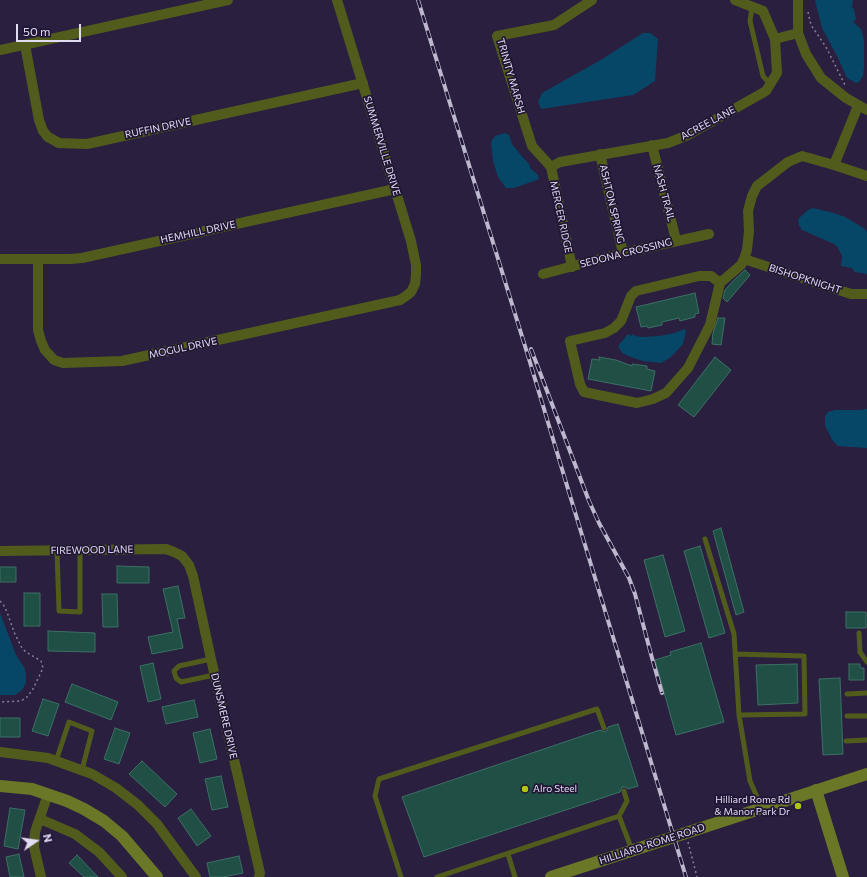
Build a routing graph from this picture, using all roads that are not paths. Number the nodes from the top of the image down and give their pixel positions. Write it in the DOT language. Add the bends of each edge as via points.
graph roads {
  1 [pos="228,0"];
  2 [pos="337,0"];
  3 [pos="592,0"];
  4 [pos="735,0"];
  5 [pos="798,0"];
  6 [pos="752,7"];
  7 [pos="798,33"];
  8 [pos="775,39"];
  9 [pos="25,45"];
  10 [pos="0,50"];
  11 [pos="363,83"];
  12 [pos="770,84"];
  13 [pos="862,108"];
  14 [pos="652,145"];
  15 [pos="600,154"];
  16 [pos="834,165"];
  17 [pos="551,167"];
  18 [pos="867,176"];
  19 [pos="395,189"];
  20 [pos="709,234"];
  21 [pos="676,240"];
  22 [pos="623,253"];
  23 [pos="0,259"];
  24 [pos="38,259"];
  25 [pos="744,259"];
  26 [pos="572,267"];
  27 [pos="543,274"];
  28 [pos="720,282"];
  29 [pos="411,292"];
  30 [pos="867,294"];
  31 [pos="705,539"];
  32 [pos="57,550"];
  33 [pos="80,550"];
  34 [pos="0,551"];
  35 [pos="182,556"];
  36 [pos="859,634"];
  37 [pos="735,654"];
  38 [pos="210,659"];
  39 [pos="867,662"];
  40 [pos="214,675"];
  41 [pos="867,693"];
  42 [pos="847,694"];
  43 [pos="739,715"];
  44 [pos="847,716"];
  45 [pos="867,716"];
  46 [pos="604,728"];
  47 [pos="867,740"];
  48 [pos="846,741"];
  49 [pos="0,752"];
  50 [pos="56,761"];
  51 [pos="82,770"];
  52 [pos="867,774"];
  53 [pos="0,786"];
  54 [pos="816,790"];
  55 [pos="624,791"];
  56 [pos="48,794"];
  57 [pos="762,808"];
  58 [pos="620,816"];
  59 [pos="40,819"];
  60 [pos="632,850"];
  61 [pos="508,854"];
  62 [pos="566,875"];
  63 [pos="41,877"];
  64 [pos="122,877"];
  65 [pos="157,877"];
  66 [pos="196,877"];
  67 [pos="259,877"];
  68 [pos="402,877"];
  69 [pos="437,877"];
  70 [pos="515,877"];
  71 [pos="551,877"];
  72 [pos="843,877"];
  1 -- 9 [label="street"];
  2 -- 11 [label="street, SUMMERVILLE DRIVE"];
  3 -- 17 [label="street, TRINITY MARSH" via="554,25 497,36 532,146"];
  4 -- 6 [label="street"];
  5 -- 7 [label="street"];
  6 -- 8 [label="street" via="763,11"];
  6 -- 12 [label="lane" via="750,21 763,76"];
  7 -- 8 [label="street"];
  7 -- 13 [label="street" via="806,54 821,78"];
  8 -- 12 [label="street, ACREE LANE" via="777,73"];
  9 -- 10 [label="street"];
  9 -- 11 [label="street, RUFFIN DRIVE" via="39,120 48,137 59,143 87,144"];
  11 -- 19 [label="street, SUMMERVILLE DRIVE"];
  12 -- 14 [label="street, ACREE LANE" via="766,91 688,135 668,143"];
  13 -- 16 [label="street"];
  14 -- 15 [label="street, ACREE LANE"];
  14 -- 21 [label="street, NASH TRAIL"];
  15 -- 17 [label="street, ACREE LANE" via="560,162"];
  15 -- 22 [label="street, ASHTON SPRING"];
  16 -- 18 [label="street"];
  16 -- 25 [label="street" via="802,156 788,162 757,186 748,211 749,231"];
  17 -- 26 [label="street, MERCER RIDGE"];
  19 -- 24 [label="street, HEMHILL DRIVE" via="82,258"];
  19 -- 29 [label="street, SUMMERVILLE DRIVE" via="416,265 415,284"];
  20 -- 21 [label="street, SEDONA CROSSING"];
  21 -- 22 [label="street, SEDONA CROSSING"];
  22 -- 26 [label="street, SEDONA CROSSING"];
  23 -- 24 [label="street, HEMHILL DRIVE"];
  24 -- 29 [label="street, MOGUL DRIVE" via="40,341 54,360 63,363 122,361 400,300"];
  25 -- 28 [label="street" via="741,266"];
  25 -- 30 [label="street, BISHOPKNIGHT" via="851,294"];
  26 -- 27 [label="street, SEDONA CROSSING"];
  28 -- 28 [label="street" via="710,276 699,276 636,291 631,296 621,321 614,328 605,333 570,341 584,392 637,403 666,393 696,356 710,325"];
  31 -- 37 [label="lane" via="734,634"];
  32 -- 33 [label="street, FIREWOOD LANE"];
  32 -- 33 [label="lane" via="59,611 80,612"];
  32 -- 34 [label="street, FIREWOOD LANE"];
  33 -- 35 [label="street, FIREWOOD LANE" via="166,549"];
  35 -- 38 [label="street, DUNSMERE DRIVE" via="193,576"];
  36 -- 39 [label="lane" via="860,652"];
  37 -- 43 [label="lane"];
  37 -- 43 [label="lane" via="804,656 805,714"];
  38 -- 40 [label="street, DUNSMERE DRIVE"];
  38 -- 40 [label="lane" via="179,666 174,671 176,678 181,682"];
  40 -- 67 [label="street, DUNSMERE DRIVE"];
  41 -- 42 [label="lane"];
  43 -- 57 [label="lane" via="750,781"];
  44 -- 45 [label="lane"];
  46 -- 68 [label="lane" via="597,709 379,779 375,796"];
  47 -- 48 [label="lane"];
  49 -- 50 [label="street"];
  50 -- 51 [label="street"];
  50 -- 51 [label="lane" via="69,722 92,731"];
  51 -- 66 [label="street" via="116,788 138,805 157,824"];
  52 -- 54 [label="main road, HILLIARD-ROME ROAD"];
  53 -- 56 [label="main road" via="32,789"];
  54 -- 57 [label="main road, HILLIARD-ROME ROAD"];
  54 -- 72 [label="main road"];
  55 -- 58 [label="lane" via="627,801"];
  56 -- 59 [label="street"];
  56 -- 65 [label="main road" via="104,821 122,836"];
  57 -- 60 [label="main road, HILLIARD-ROME ROAD"];
  58 -- 60 [label="lane"];
  58 -- 61 [label="lane"];
  59 -- 63 [label="street" via="35,832 34,847"];
  59 -- 64 [label="street" via="75,834 99,852"];
  60 -- 62 [label="main road, HILLIARD-ROME ROAD"];
  61 -- 69 [label="lane"];
  61 -- 70 [label="lane"];
  62 -- 71 [label="main road, HILLIARD-ROME ROAD"];
}
